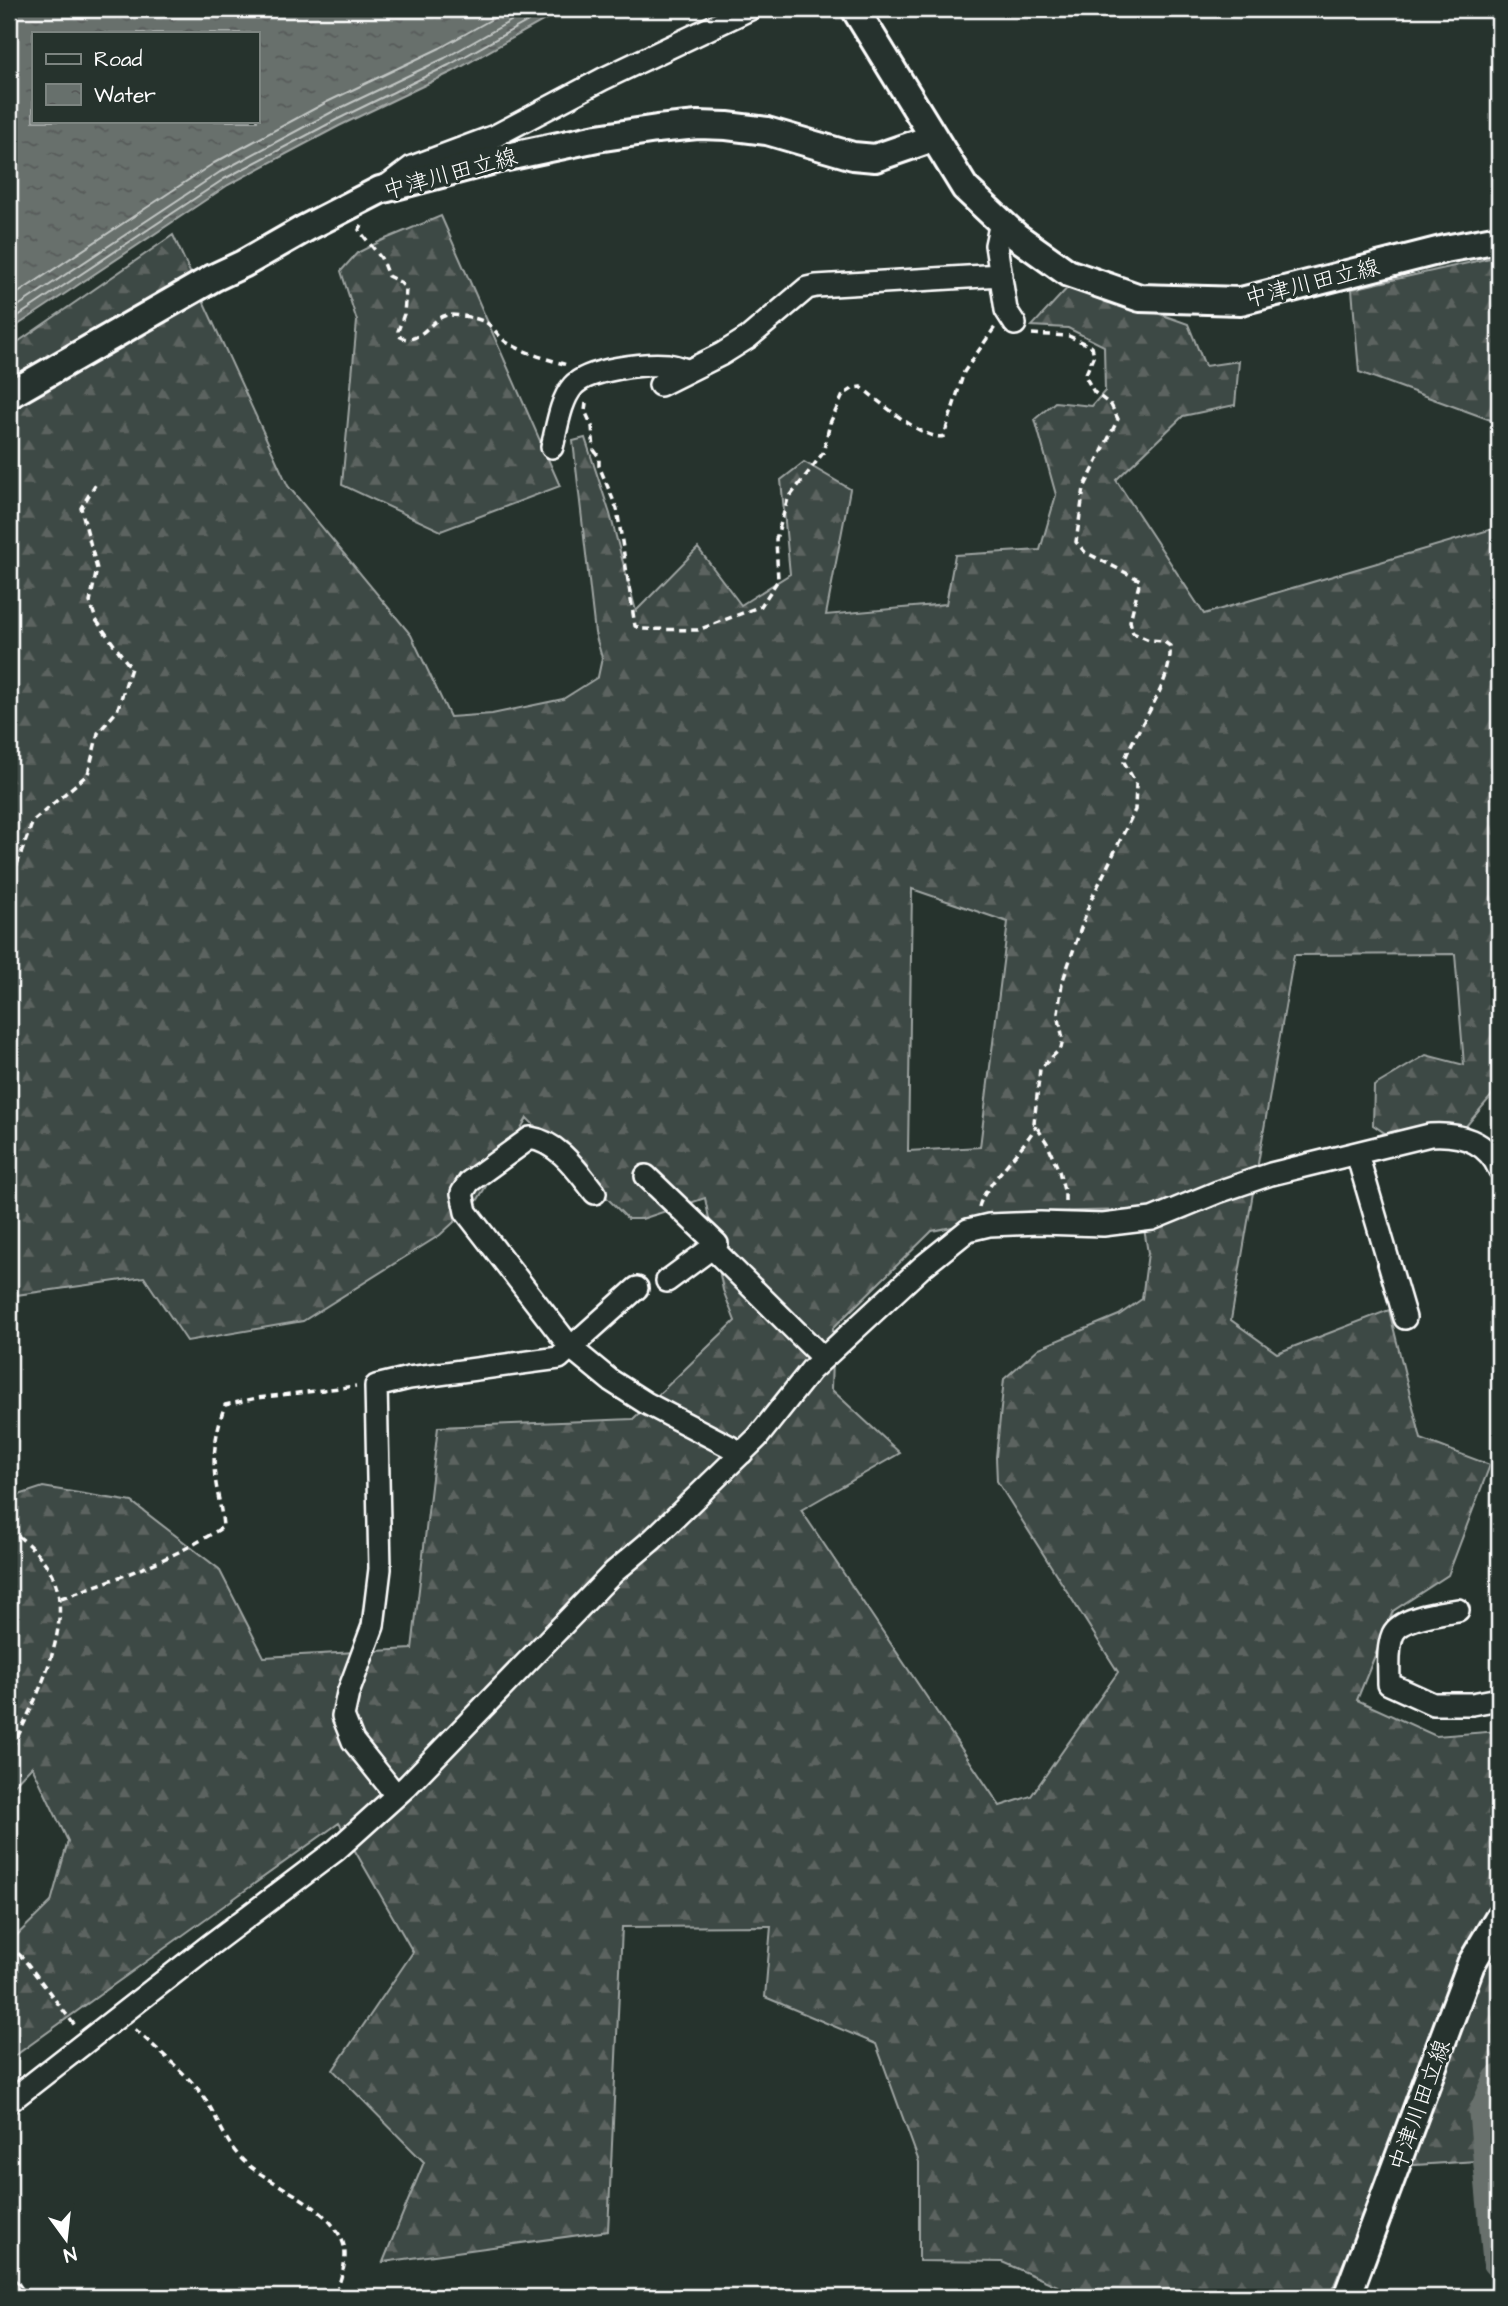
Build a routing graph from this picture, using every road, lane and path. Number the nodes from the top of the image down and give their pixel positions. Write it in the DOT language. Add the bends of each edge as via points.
graph roads {
  1 [pos="750,9"];
  2 [pos="855,9"];
  3 [pos="929,132"];
  4 [pos="498,147"];
  5 [pos="370,220"];
  6 [pos="1001,222"];
  7 [pos="1499,239"];
  8 [pos="1000,275"];
  9 [pos="1012,320"];
  10 [pos="689,370"];
  11 [pos="589,376"];
  12 [pos="660,384"];
  13 [pos="9,395"];
  14 [pos="552,447"];
  15 [pos="95,485"];
  16 [pos="9,873"];
  17 [pos="1036,1126"];
  18 [pos="1357,1154"];
  19 [pos="1499,1169"];
  20 [pos="646,1176"];
  21 [pos="594,1193"];
  22 [pos="1063,1223"];
  23 [pos="983,1226"];
  24 [pos="712,1248"];
  25 [pos="667,1281"];
  26 [pos="637,1287"];
  27 [pos="1405,1318"];
  28 [pos="571,1348"];
  29 [pos="823,1358"];
  30 [pos="376,1386"];
  31 [pos="742,1453"];
  32 [pos="9,1528"];
  33 [pos="61,1598"];
  34 [pos="1458,1610"];
  35 [pos="1499,1699"];
  36 [pos="9,1755"];
  37 [pos="396,1795"];
  38 [pos="1499,1917"];
  39 [pos="9,1945"];
  40 [pos="120,2016"];
  41 [pos="87,2042"];
  42 [pos="9,2102"];
  43 [pos="9,2290"];
  44 [pos="14,2297"];
  45 [pos="335,2297"];
  46 [pos="1347,2297"];
  1 -- 4 [label="street" via="603,79"];
  2 -- 3 [label="main road, 中津川田立線"];
  3 -- 4 [label="main road, 中津川田立線" via="875,158 767,131 698,125"];
  3 -- 6 [label="main road, 中津川田立線" via="965,188"];
  4 -- 13 [label="main road, 中津川田立線" via="380,190 213,278"];
  5 -- 11 [label="path" via="359,230 381,258 388,276 406,289 398,331 403,339 422,333 448,314 485,322 503,340 524,351 584,370"];
  6 -- 7 [label="main road, 中津川田立線" via="1068,273 1140,298 1241,301"];
  6 -- 8 [label="street" via="996,245"];
  8 -- 9 [label="street"];
  8 -- 10 [label="street" via="807,288 749,337"];
  9 -- 11 [label="path" via="990,331 964,372 944,436 929,436 861,387 843,395 823,453 788,499 776,539 778,580 761,606 698,630 635,626 617,509 599,466 585,411"];
  9 -- 17 [label="path" via="1033,334 1069,336 1092,347 1094,355 1085,376 1118,419 1084,488 1076,542 1085,552 1140,580 1130,621 1133,633 1163,641 1170,646 1171,655 1157,698 1124,762 1136,784 1135,810 1090,902 1062,983 1058,1013 1063,1040 1040,1069"];
  10 -- 11 [label="street" via="643,366"];
  10 -- 12 [label="street"];
  11 -- 14 [label="street" via="573,386 564,402"];
  15 -- 16 [label="path" via="81,508 97,569 90,602 96,620 131,668 117,711 98,733 88,774 33,821 15,870"];
  17 -- 22 [label="path" via="1059,1171 1065,1194"];
  17 -- 23 [label="path" via="982,1196"];
  18 -- 19 [label="street" via="1447,1134 1483,1147"];
  18 -- 22 [label="street" via="1271,1174 1153,1219 1103,1225"];
  18 -- 27 [label="street"];
  20 -- 24 [label="street" via="717,1244"];
  21 -- 28 [label="street" via="554,1147 530,1138 469,1182 462,1193 466,1212"];
  22 -- 23 [label="street"];
  23 -- 29 [label="street" via="968,1230 922,1267"];
  24 -- 25 [label="street"];
  24 -- 29 [label="street"];
  26 -- 28 [label="street"];
  28 -- 30 [label="street" via="559,1358"];
  28 -- 31 [label="street" via="646,1403"];
  29 -- 31 [label="street"];
  30 -- 33 [label="path" via="225,1405 218,1425 215,1475 223,1527 152,1566"];
  30 -- 37 [label="street" via="380,1569 373,1626 343,1716 353,1741"];
  31 -- 37 [label="street" via="614,1572"];
  32 -- 33 [label="path" via="50,1571"];
  33 -- 36 [label="path" via="50,1658"];
  34 -- 35 [label="street" via="1400,1625 1393,1634 1389,1684 1433,1704"];
  37 -- 40 [label="street" via="336,1850"];
  38 -- 46 [label="main road, 中津川田立線" via="1471,1964"];
  39 -- 41 [label="path"];
  40 -- 41 [label="street"];
  40 -- 45 [label="path" via="197,2087 245,2163 319,2213 337,2231 346,2256"];
  41 -- 42 [label="street"];
  43 -- 44 [label="street"];
}
